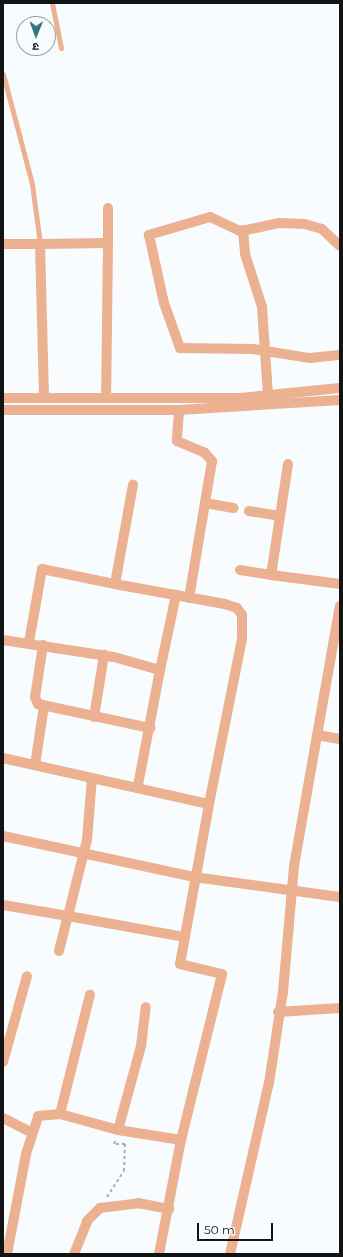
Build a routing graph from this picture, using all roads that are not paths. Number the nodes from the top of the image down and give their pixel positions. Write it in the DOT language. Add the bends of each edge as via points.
graph roads {
  1 [pos="52,3"];
  2 [pos="61,48"];
  3 [pos="3,74"];
  4 [pos="108,208"];
  5 [pos="243,230"];
  6 [pos="108,243"];
  7 [pos="3,244"];
  8 [pos="40,244"];
  9 [pos="340,246"];
  10 [pos="265,352"];
  11 [pos="340,356"];
  12 [pos="340,388"];
  13 [pos="268,395"];
  14 [pos="44,397"];
  15 [pos="106,397"];
  16 [pos="3,398"];
  17 [pos="340,400"];
  18 [pos="3,410"];
  19 [pos="179,410"];
  20 [pos="288,464"];
  21 [pos="133,485"];
  22 [pos="205,503"];
  23 [pos="234,508"];
  24 [pos="249,511"];
  25 [pos="279,516"];
  26 [pos="240,570"];
  27 [pos="271,575"];
  28 [pos="114,584"];
  29 [pos="340,584"];
  30 [pos="176,595"];
  31 [pos="189,598"];
  32 [pos="340,606"];
  33 [pos="3,640"];
  34 [pos="29,642"];
  35 [pos="43,645"];
  36 [pos="104,655"];
  37 [pos="160,670"];
  38 [pos="44,706"];
  39 [pos="94,717"];
  40 [pos="150,728"];
  41 [pos="316,735"];
  42 [pos="340,739"];
  43 [pos="3,758"];
  44 [pos="35,765"];
  45 [pos="92,778"];
  46 [pos="138,785"];
  47 [pos="208,804"];
  48 [pos="3,836"];
  49 [pos="84,854"];
  50 [pos="194,877"];
  51 [pos="290,891"];
  52 [pos="340,897"];
  53 [pos="3,905"];
  54 [pos="68,916"];
  55 [pos="184,937"];
  56 [pos="59,951"];
  57 [pos="27,976"];
  58 [pos="90,995"];
  59 [pos="146,1007"];
  60 [pos="340,1008"];
  61 [pos="278,1012"];
  62 [pos="3,1062"];
  63 [pos="60,1114"];
  64 [pos="3,1118"];
  65 [pos="118,1130"];
  66 [pos="31,1132"];
  67 [pos="181,1140"];
  68 [pos="169,1209"];
  69 [pos="8,1224"];
  70 [pos="7,1254"];
  71 [pos="74,1254"];
  72 [pos="159,1254"];
  73 [pos="230,1254"];
  1 -- 2 [label="lane"];
  3 -- 8 [label="lane" via="32,184"];
  4 -- 6 [label="street"];
  5 -- 9 [label="street" via="279,223 305,224 322,229"];
  5 -- 10 [label="street" via="245,254 262,308"];
  5 -- 10 [label="street" via="210,217 149,235 164,303 180,348"];
  6 -- 8 [label="street"];
  6 -- 15 [label="street"];
  7 -- 8 [label="street"];
  8 -- 14 [label="street"];
  10 -- 11 [label="street" via="310,358"];
  10 -- 13 [label="street"];
  12 -- 13 [label="street"];
  13 -- 15 [label="street"];
  14 -- 15 [label="street"];
  14 -- 16 [label="street"];
  17 -- 19 [label="street"];
  18 -- 19 [label="street"];
  19 -- 22 [label="street" via="177,441 205,453 212,461"];
  20 -- 25 [label="street"];
  21 -- 28 [label="street"];
  22 -- 23 [label="street"];
  22 -- 31 [label="street"];
  24 -- 25 [label="street"];
  25 -- 27 [label="street"];
  26 -- 27 [label="street"];
  27 -- 29 [label="street"];
  28 -- 30 [label="street"];
  28 -- 34 [label="street" via="42,569"];
  30 -- 31 [label="street"];
  30 -- 37 [label="street"];
  31 -- 47 [label="street" via="237,608 244,624"];
  32 -- 41 [label="street"];
  33 -- 34 [label="street"];
  34 -- 35 [label="street"];
  35 -- 36 [label="street"];
  35 -- 38 [label="street" via="35,697 38,704"];
  36 -- 37 [label="street"];
  36 -- 39 [label="street"];
  37 -- 40 [label="street"];
  38 -- 39 [label="street"];
  38 -- 44 [label="street"];
  39 -- 40 [label="street"];
  40 -- 46 [label="street"];
  41 -- 42 [label="street"];
  41 -- 51 [label="street"];
  43 -- 44 [label="street"];
  44 -- 45 [label="street"];
  45 -- 46 [label="street"];
  45 -- 49 [label="street" via="93,801"];
  46 -- 47 [label="street"];
  47 -- 50 [label="street"];
  48 -- 49 [label="street"];
  49 -- 50 [label="street"];
  49 -- 54 [label="street"];
  50 -- 51 [label="street"];
  50 -- 55 [label="street"];
  51 -- 52 [label="street"];
  51 -- 61 [label="street" via="283,992"];
  53 -- 54 [label="street"];
  54 -- 55 [label="street"];
  54 -- 56 [label="street"];
  55 -- 67 [label="street" via="180,964 222,974"];
  57 -- 62 [label="street"];
  58 -- 63 [label="street"];
  59 -- 65 [label="street" via="141,1046"];
  60 -- 61 [label="street"];
  61 -- 73 [label="street" via="255,1159"];
  63 -- 65 [label="street"];
  63 -- 66 [label="street" via="38,1116"];
  64 -- 66 [label="street"];
  65 -- 67 [label="street"];
  66 -- 69 [label="street"];
  67 -- 68 [label="street"];
  68 -- 71 [label="street" via="138,1203 100,1208 87,1221"];
  68 -- 72 [label="street"];
  69 -- 70 [label="street"];
}
